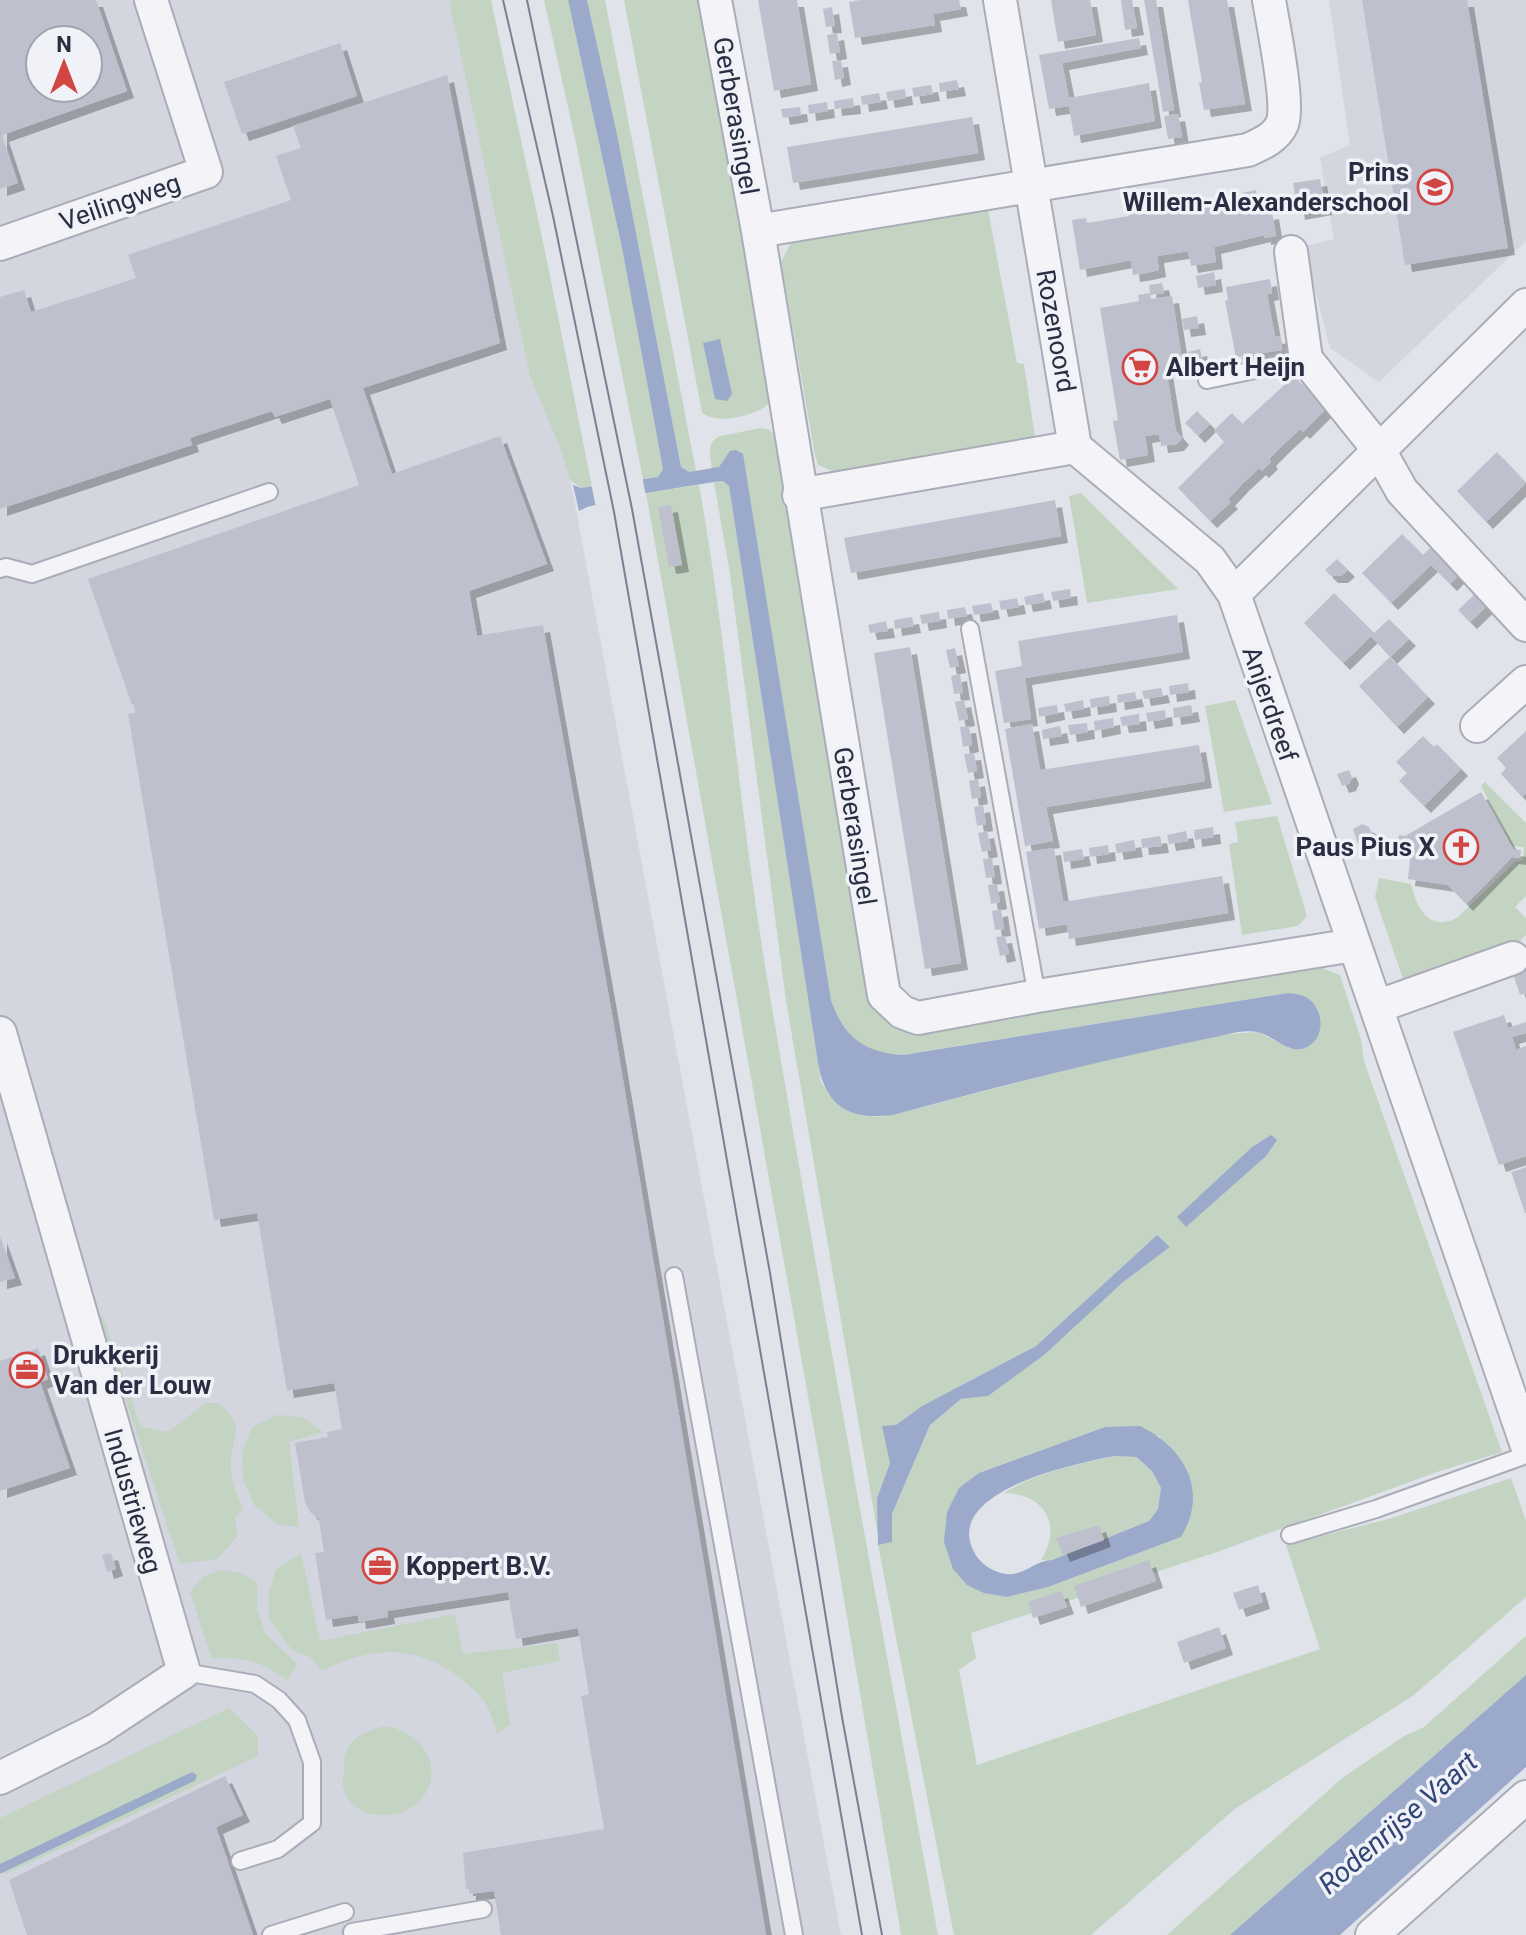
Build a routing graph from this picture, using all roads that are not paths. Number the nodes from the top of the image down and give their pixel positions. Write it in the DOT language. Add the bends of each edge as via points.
graph roads {
  1 [pos="151,0"];
  2 [pos="715,0"];
  3 [pos="1000,0"];
  4 [pos="1269,0"];
  5 [pos="1031,188"];
  6 [pos="758,231"];
  7 [pos="0,244"];
  8 [pos="1291,252"];
  9 [pos="1526,305"];
  10 [pos="1306,359"];
  11 [pos="1207,380"];
  12 [pos="1075,447"];
  13 [pos="1379,450"];
  14 [pos="269,492"];
  15 [pos="799,495"];
  16 [pos="0,569"];
  17 [pos="1234,594"];
  18 [pos="1526,625"];
  19 [pos="970,629"];
  20 [pos="1526,682"];
  21 [pos="1477,726"];
  22 [pos="1354,945"];
  23 [pos="1520,956"];
  24 [pos="1037,996"];
  25 [pos="1376,1007"];
  26 [pos="0,1033"];
  27 [pos="674,1276"];
  28 [pos="1526,1443"];
  29 [pos="1526,1455"];
  30 [pos="1290,1535"];
  31 [pos="184,1672"];
  32 [pos="0,1778"];
  33 [pos="1526,1797"];
  34 [pos="240,1861"];
  35 [pos="483,1909"];
  36 [pos="345,1912"];
  37 [pos="352,1932"];
  38 [pos="271,1935"];
  39 [pos="794,1935"];
  40 [pos="1372,1935"];
  1 -- 7 [label="street, Veilingweg" via="206,172"];
  2 -- 6 [label="street, Gerberasingel"];
  3 -- 5 [label="street, Rozenoord"];
  4 -- 5 [label="street, Gerberasingel" via="1283,95 1283,123 1271,139 1248,150"];
  5 -- 6 [label="street, Gerberasingel"];
  5 -- 12 [label="street, Rozenoord"];
  6 -- 15 [label="street, Gerberasingel"];
  8 -- 10 [label="street"];
  9 -- 13 [label="street"];
  10 -- 11 [label="lane"];
  10 -- 13 [label="street"];
  12 -- 15 [label="street"];
  12 -- 17 [label="street" via="1210,560"];
  13 -- 17 [label="street"];
  13 -- 18 [label="street" via="1402,491"];
  14 -- 16 [label="lane" via="32,574"];
  15 -- 24 [label="street, Gerberasingel" via="884,995 918,1018"];
  17 -- 22 [label="street, Anjerdreef"];
  19 -- 24 [label="lane"];
  20 -- 21 [label="street"];
  22 -- 24 [label="street, Gerberasingel"];
  22 -- 25 [label="street, Anjerdreef"];
  23 -- 25 [label="street"];
  25 -- 28 [label="street, Anjerdreef"];
  26 -- 31 [label="street, Industrieweg"];
  27 -- 39 [label="lane"];
  29 -- 30 [label="lane"];
  31 -- 32 [label="street" via="98,1729"];
  31 -- 34 [label="lane" via="255,1684 279,1700 297,1720 312,1762 312,1823 278,1849"];
  33 -- 40 [label="street"];
  35 -- 37 [label="lane"];
  36 -- 38 [label="lane"];
}
